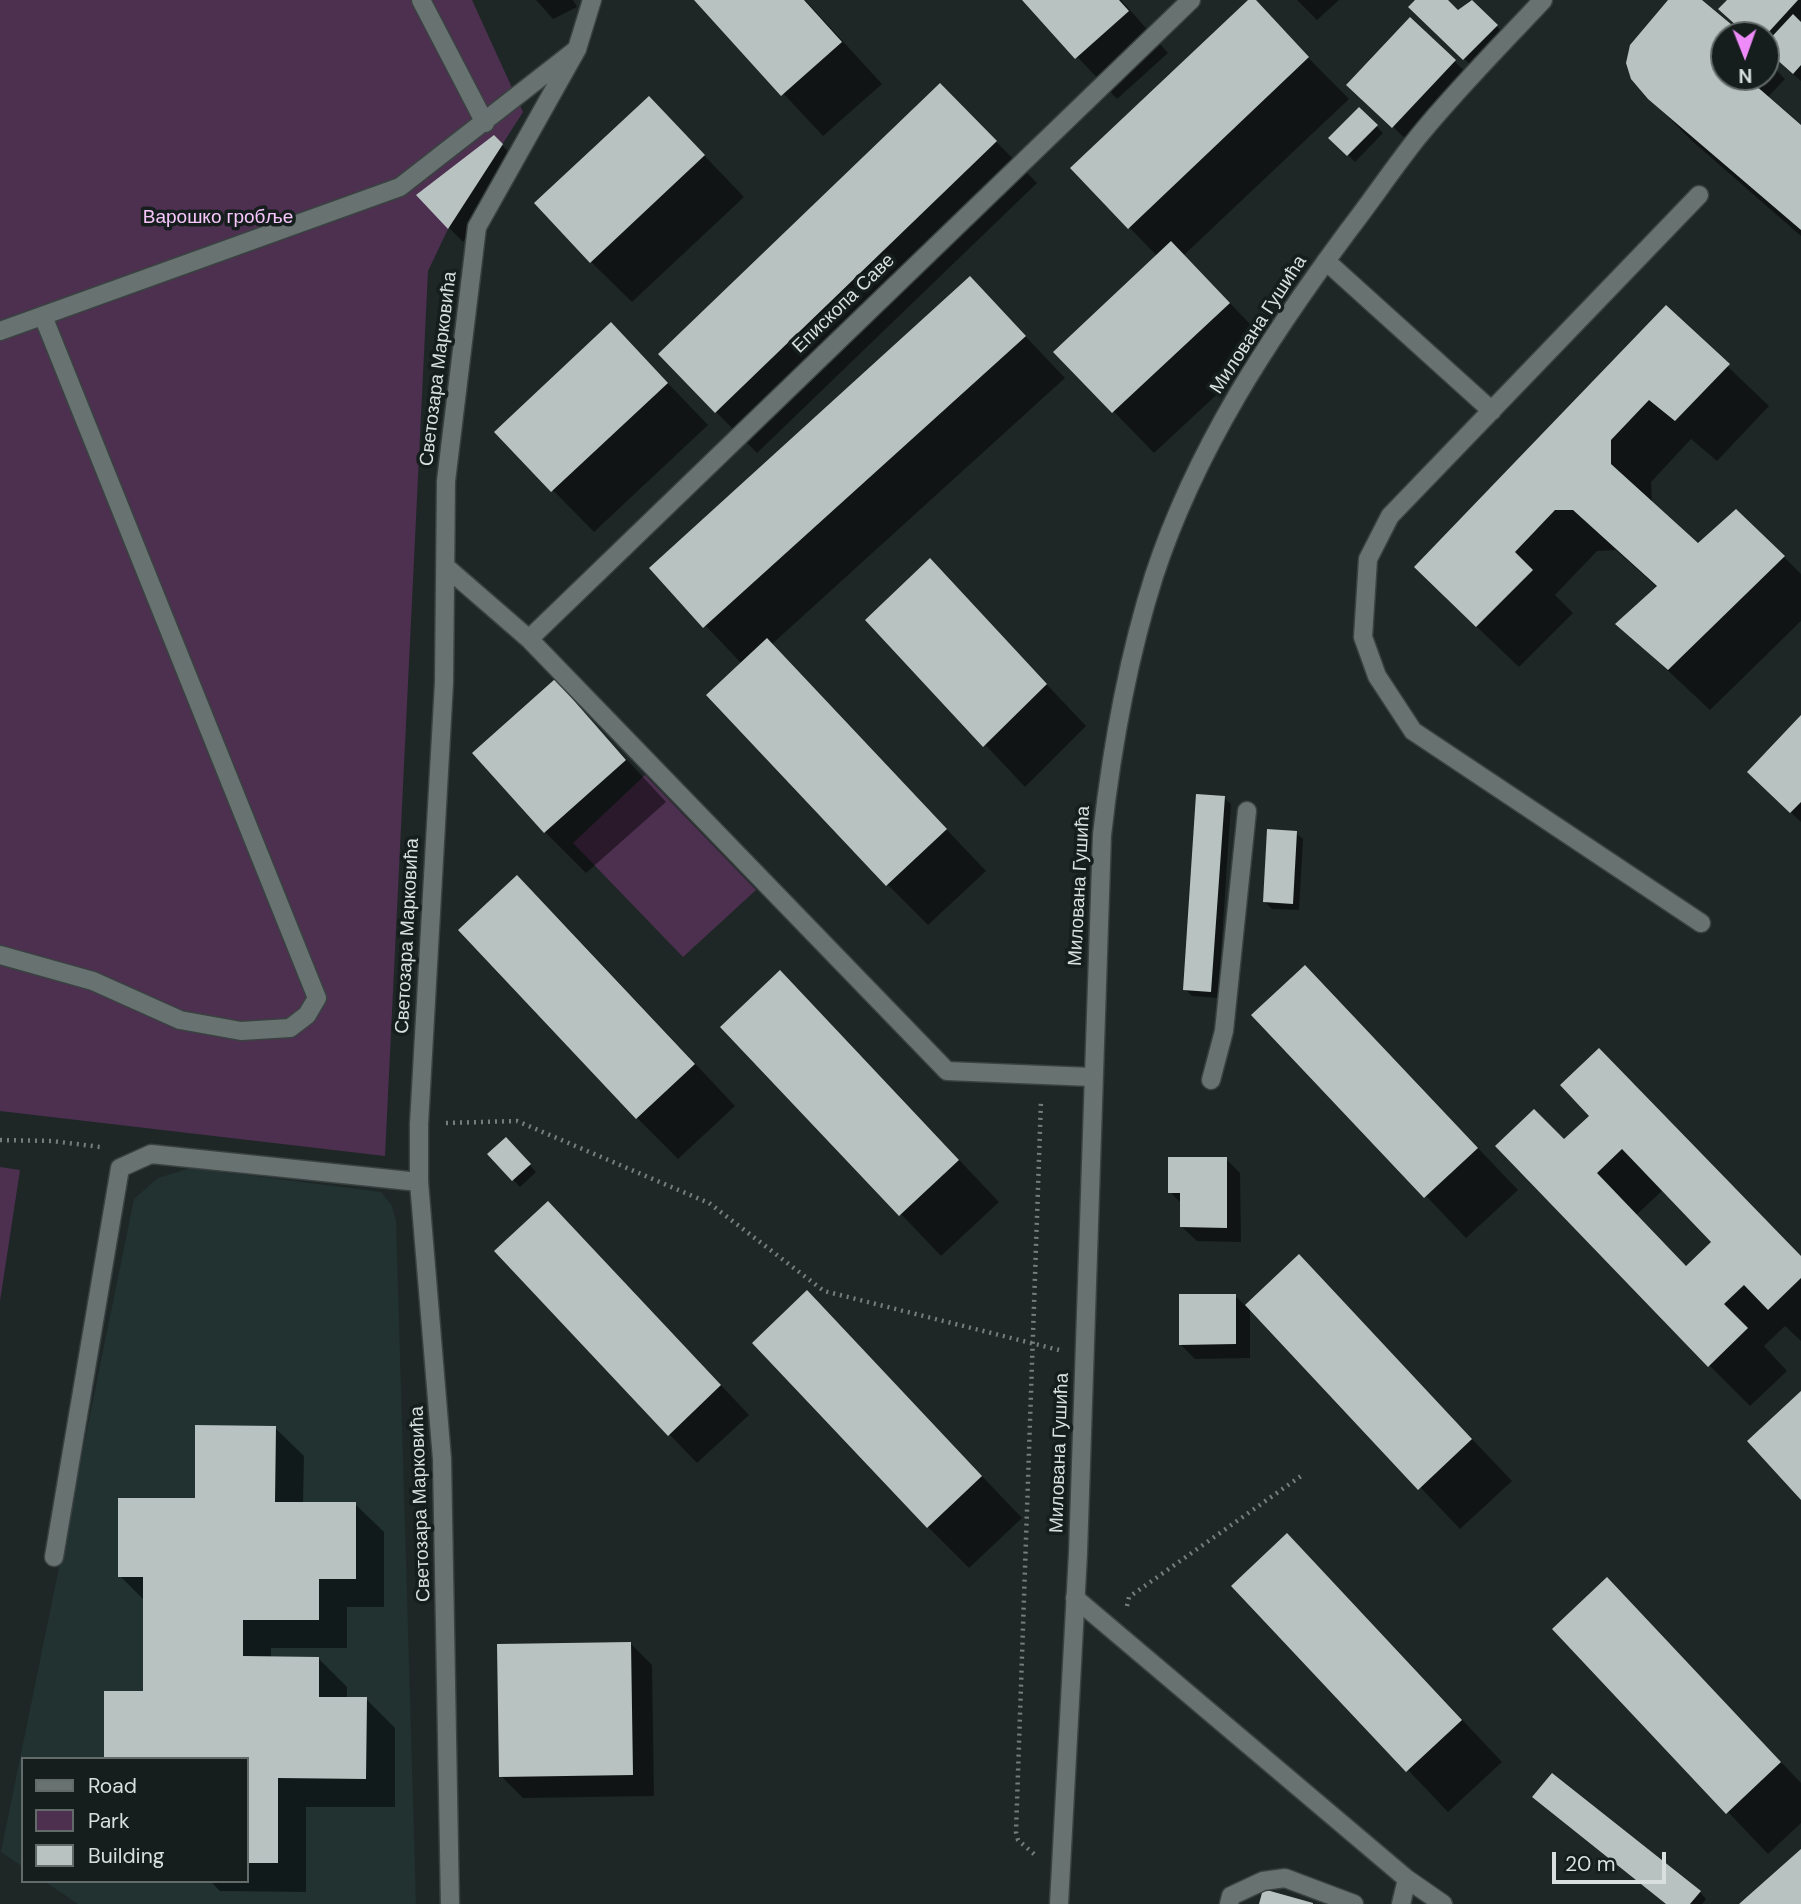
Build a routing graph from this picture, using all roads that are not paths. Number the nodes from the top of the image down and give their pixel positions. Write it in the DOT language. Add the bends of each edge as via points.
graph roads {
  1 [pos="421,0"];
  2 [pos="592,0"];
  3 [pos="1543,0"];
  4 [pos="1181,3"];
  5 [pos="576,49"];
  6 [pos="485,123"];
  7 [pos="1699,195"];
  8 [pos="1326,261"];
  9 [pos="43,316"];
  10 [pos="0,331"];
  11 [pos="1492,411"];
  12 [pos="446,566"];
  13 [pos="529,639"];
  14 [pos="1247,811"];
  15 [pos="1701,923"];
  16 [pos="0,955"];
  17 [pos="1091,1077"];
  18 [pos="1211,1080"];
  19 [pos="419,1182"];
  20 [pos="54,1557"];
  21 [pos="1076,1598"];
  22 [pos="1407,1879"];
  23 [pos="450,1904"];
  24 [pos="1059,1904"];
  25 [pos="1229,1904"];
  26 [pos="1354,1904"];
  27 [pos="1401,1904"];
  28 [pos="1443,1904"];
  1 -- 6 [label="street"];
  2 -- 5 [label="street, Светозара Марковића"];
  3 -- 8 [label="street, Милована Гушића" via="1418,137"];
  4 -- 13 [label="street, Епископа Саве"];
  5 -- 6 [label="street"];
  5 -- 12 [label="street, Светозара Марковића" via="477,227 446,481"];
  6 -- 9 [label="street" via="400,187"];
  7 -- 11 [label="street"];
  8 -- 11 [label="street"];
  8 -- 17 [label="street, Милована Гушића" via="1254,364 1210,444 1155,575 1128,666 1111,749 1101,835"];
  9 -- 10 [label="street"];
  9 -- 16 [label="street" via="317,998 307,1015 290,1028 241,1031 180,1020 93,981"];
  11 -- 15 [label="street" via="1390,516 1368,559 1363,637 1377,676 1413,731"];
  12 -- 13 [label="street"];
  12 -- 19 [label="street, Светозара Марковића"];
  13 -- 17 [label="street" via="947,1071"];
  14 -- 18 [label="street" via="1224,1031"];
  17 -- 21 [label="street, Милована Гушића"];
  19 -- 20 [label="street" via="151,1154 120,1168"];
  19 -- 23 [label="street, Светозара Марковића" via="442,1459"];
  21 -- 22 [label="street"];
  21 -- 24 [label="street, Милована Гушића"];
  22 -- 27 [label="street"];
  22 -- 28 [label="street"];
  25 -- 26 [label="street" via="1231,1896 1263,1881 1285,1878"];
}
